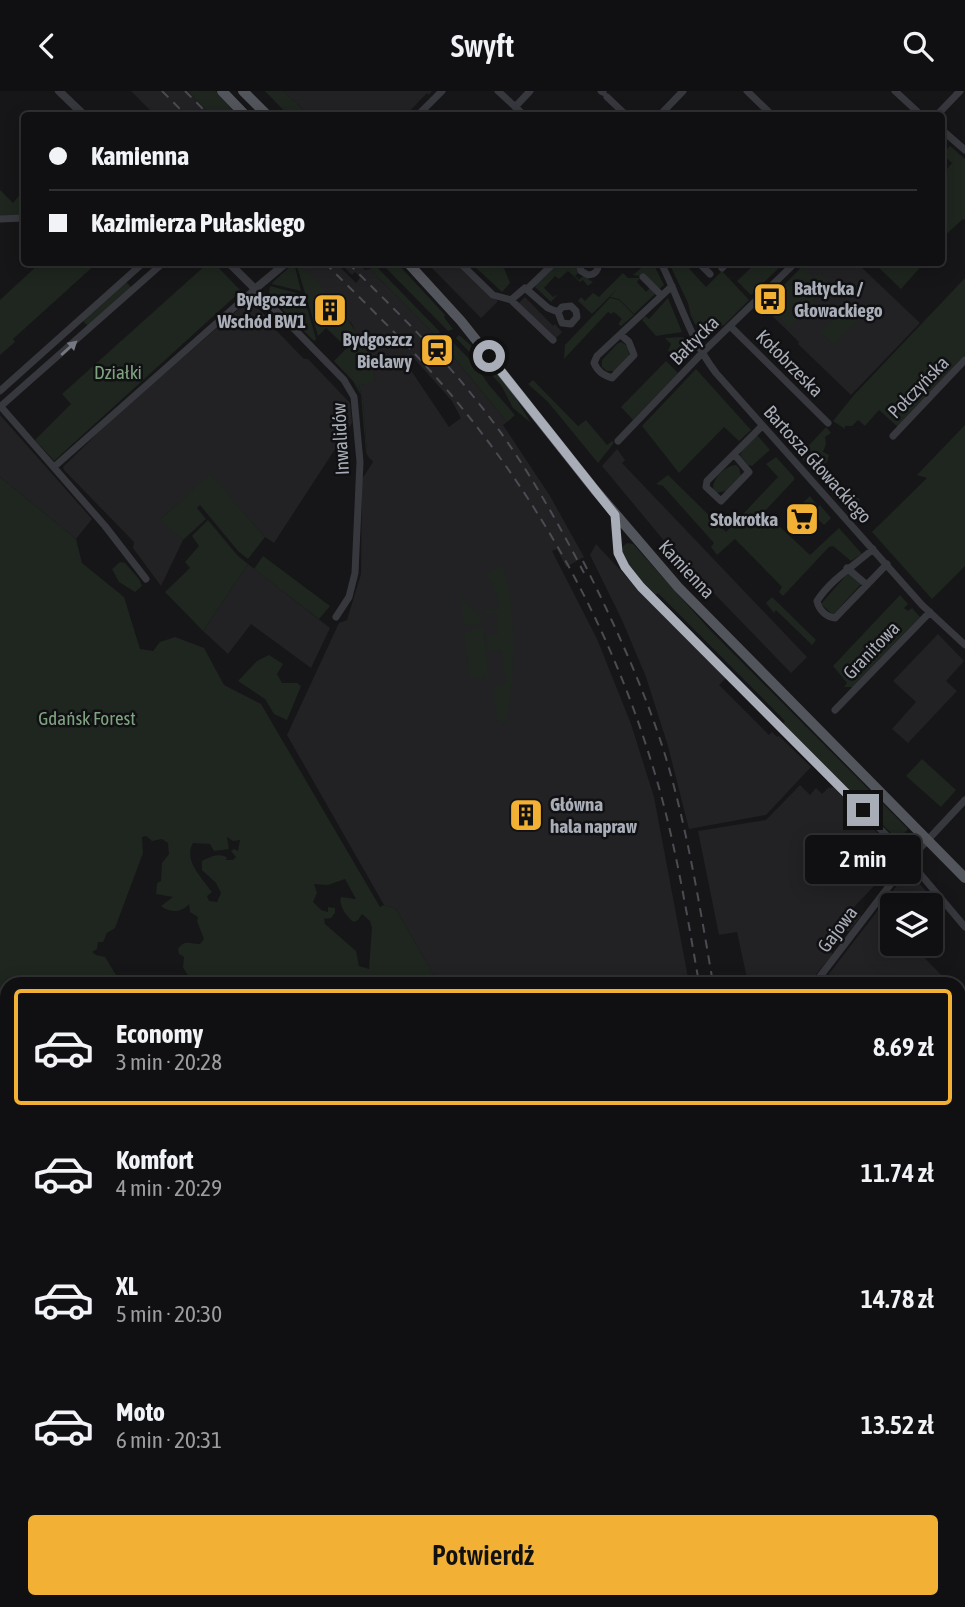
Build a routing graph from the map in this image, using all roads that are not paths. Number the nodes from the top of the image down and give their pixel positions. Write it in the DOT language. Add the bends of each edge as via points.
graph roads {
  1 [pos="59,91"];
  2 [pos="222,91"];
  3 [pos="243,91"];
  4 [pos="442,91"];
  5 [pos="498,91"];
  6 [pos="530,91"];
  7 [pos="683,91"];
  8 [pos="747,91"];
  9 [pos="895,91"];
  10 [pos="960,91"];
  11 [pos="604,94"];
  12 [pos="515,107"];
  13 [pos="80,112"];
  14 [pos="242,112"];
  15 [pos="264,112"];
  16 [pos="421,112"];
  17 [pos="521,112"];
  18 [pos="623,112"];
  19 [pos="663,112"];
  20 [pos="769,112"];
  21 [pos="918,112"];
  22 [pos="940,112"];
  23 [pos="945,133"];
  24 [pos="965,150"];
  25 [pos="21,218"];
  26 [pos="0,219"];
  27 [pos="140,266"];
  28 [pos="160,266"];
  29 [pos="232,266"];
  30 [pos="282,266"];
  31 [pos="411,266"];
  32 [pos="463,266"];
  33 [pos="551,266"];
  34 [pos="580,266"];
  35 [pos="598,266"];
  36 [pos="662,266"];
  37 [pos="702,266"];
  38 [pos="792,266"];
  39 [pos="710,274"];
  40 [pos="643,277"];
  41 [pos="126,278"];
  42 [pos="672,286"];
  43 [pos="135,288"];
  44 [pos="255,289"];
  45 [pos="527,289"];
  46 [pos="661,295"];
  47 [pos="511,300"];
  48 [pos="558,312"];
  49 [pos="79,320"];
  50 [pos="730,326"];
  51 [pos="88,330"];
  52 [pos="621,335"];
  53 [pos="553,340"];
  54 [pos="702,354"];
  55 [pos="965,360"];
  56 [pos="31,363"];
  57 [pos="40,373"];
  58 [pos="1,390"];
  59 [pos="12,398"];
  60 [pos="1,407"];
  61 [pos="828,423"];
  62 [pos="762,426"];
  63 [pos="893,436"];
  64 [pos="618,442"];
  65 [pos="734,454"];
  66 [pos="54,467"];
  67 [pos="615,515"];
  68 [pos="637,541"];
  69 [pos="618,547"];
  70 [pos="873,549"];
  71 [pos="887,565"];
  72 [pos="848,568"];
  73 [pos="146,579"];
  74 [pos="867,585"];
  75 [pos="930,612"];
  76 [pos="336,617"];
  77 [pos="965,645"];
  78 [pos="835,710"];
  79 [pos="965,800"];
  80 [pos="926,840"];
  81 [pos="909,860"];
  82 [pos="965,878"];
  83 [pos="965,927"];
  84 [pos="820,977"];
  1 -- 13 [label="street"];
  2 -- 14 [label="main road"];
  3 -- 15 [label="main road"];
  4 -- 16 [label="street"];
  5 -- 12 [label="street"];
  6 -- 12 [label="street"];
  7 -- 19 [label="street"];
  8 -- 20 [label="street"];
  9 -- 21 [label="street"];
  10 -- 22 [label="street"];
  11 -- 18 [label="street"];
  12 -- 17 [label="street"];
  23 -- 24 [label="street"];
  25 -- 26 [label="street"];
  27 -- 41 [label="street"];
  28 -- 43 [label="street"];
  29 -- 44 [label="street, Inwalidów"];
  30 -- 44 [label="street"];
  31 -- 67 [label="main road, Kamienna" via="461,321"];
  32 -- 47 [label="street" via="493,295"];
  33 -- 45 [label="street"];
  34 -- 35 [label="street" via="588,275"];
  36 -- 42 [label="street"];
  37 -- 39 [label="street"];
  38 -- 50 [label="street, Bałtycka"];
  40 -- 46 [label="street"];
  41 -- 43 [label="street"];
  41 -- 49 [label="street"];
  42 -- 46 [label="street"];
  42 -- 54 [label="street, Bartosza Głowackiego"];
  43 -- 51 [label="street"];
  44 -- 66 [label="street"];
  44 -- 76 [label="street, Inwalidów" via="344,380 354,397 360,462 355,573 349,597"];
  45 -- 47 [label="street"];
  45 -- 48 [label="street"];
  46 -- 52 [label="street"];
  47 -- 53 [label="street"];
  49 -- 51 [label="street"];
  49 -- 56 [label="street"];
  50 -- 54 [label="street, Bałtycka"];
  50 -- 61 [label="street, Kołobrzeska"];
  57 -- 51 [label="street, one-way"];
  52 -- 52 [label="street" via="594,363 604,376 612,378 634,355"];
  54 -- 62 [label="street, Bartosza Głowackiego"];
  54 -- 64 [label="street, Bałtycka"];
  55 -- 63 [label="street, Połczyńska"];
  56 -- 57 [label="street"];
  56 -- 58 [label="street"];
  57 -- 59 [label="street"];
  58 -- 59 [label="street"];
  59 -- 60 [label="street"];
  60 -- 66 [label="street"];
  62 -- 65 [label="street"];
  62 -- 70 [label="street, Bartosza Głowackiego"];
  65 -- 65 [label="street" via="707,481 706,487 721,501 749,472"];
  66 -- 73 [label="street"];
  67 -- 68 [label="main road, Kamienna"];
  67 -- 69 [label="street"];
  68 -- 69 [label="street" via="624,539"];
  68 -- 80 [label="main road, Kamienna"];
  69 -- 81 [label="street" via="621,561 641,587"];
  70 -- 71 [label="street, Bartosza Głowackiego"];
  70 -- 72 [label="street"];
  71 -- 74 [label="street"];
  71 -- 75 [label="street, Bartosza Głowackiego"];
  72 -- 74 [label="street"];
  72 -- 74 [label="street" via="817,601 823,613 835,618"];
  75 -- 77 [label="street, Bartosza Głowackiego"];
  75 -- 78 [label="street, Granitowa"];
  79 -- 80 [label="street"];
  80 -- 81 [label="street, Gajowa"];
  80 -- 82 [label="main road, Kamienna"];
  81 -- 83 [label="street"];
  81 -- 84 [label="street, Gajowa"];
}
